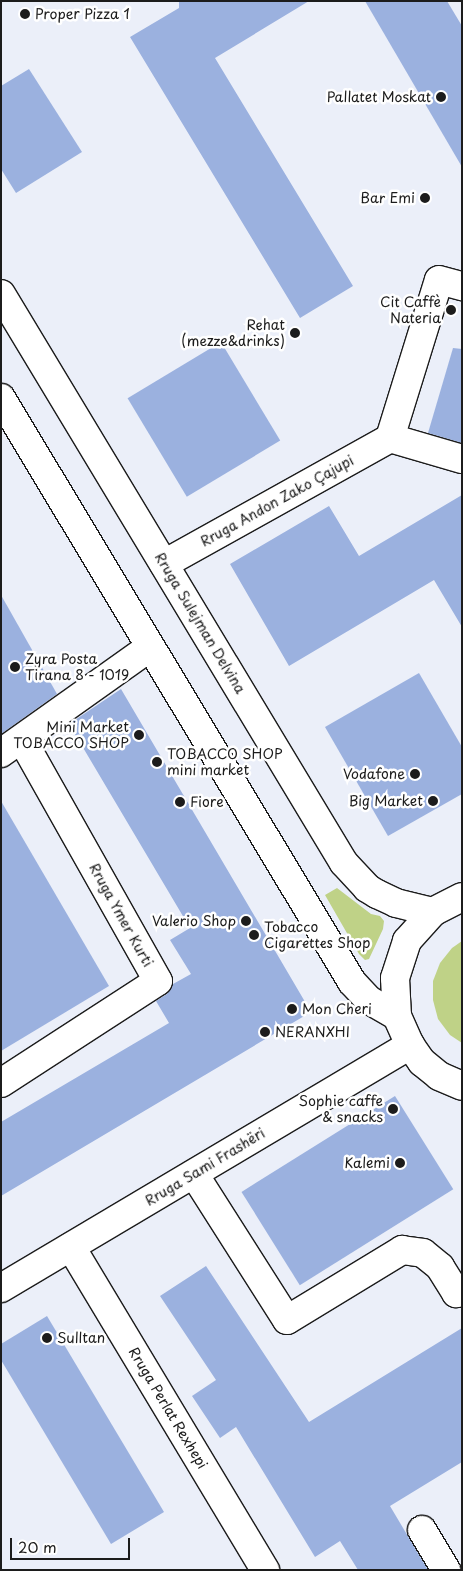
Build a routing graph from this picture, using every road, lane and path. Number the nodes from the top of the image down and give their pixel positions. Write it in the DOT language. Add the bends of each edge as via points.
graph roads {
  1 [pos="462,286"];
  2 [pos="1,294"];
  3 [pos="1,398"];
  4 [pos="390,438"];
  5 [pos="462,459"];
  6 [pos="164,564"];
  7 [pos="150,647"];
  8 [pos="12,746"];
  9 [pos="462,897"];
  10 [pos="433,912"];
  11 [pos="397,1016"];
  12 [pos="410,1045"];
  13 [pos="1,1083"];
  14 [pos="462,1086"];
  15 [pos="194,1174"];
  16 [pos="71,1247"];
  17 [pos="1,1288"];
  18 [pos="462,1291"];
  19 [pos="422,1530"];
  20 [pos="266,1570"];
  21 [pos="446,1570"];
  1 -- 4 [label="main road" via="439,280"];
  2 -- 6 [label="main road, Rruga Sulejman Delvina"];
  3 -- 7 [label="main road"];
  4 -- 5 [label="main road"];
  4 -- 6 [label="main road, Rruga Andon Zako Çajupi"];
  6 -- 10 [label="main road, Rruga Sulejman Delvina" via="352,874 367,888 388,899"];
  7 -- 8 [label="main road, Rruga Ymer Kurti"];
  7 -- 11 [label="main road" via="352,982 368,1000"];
  8 -- 13 [label="main road, Rruga Ymer Kurti" via="158,981"];
  9 -- 10 [label="main road"];
  10 -- 11 [label="main road" via="407,941 395,978"];
  11 -- 12 [label="main road"];
  12 -- 14 [label="main road" via="422,1062 439,1076"];
  12 -- 15 [label="main road, Rruga Sami Frashëri"];
  15 -- 16 [label="main road, Rruga Sami Frashëri"];
  15 -- 18 [label="main road" via="286,1320 402,1250 423,1253 440,1267 456,1292"];
  16 -- 17 [label="main road, Rruga Sami Frashëri"];
  16 -- 20 [label="main road, Rruga Perlat Rexhepi"];
  19 -- 21 [label="main road"];
}
